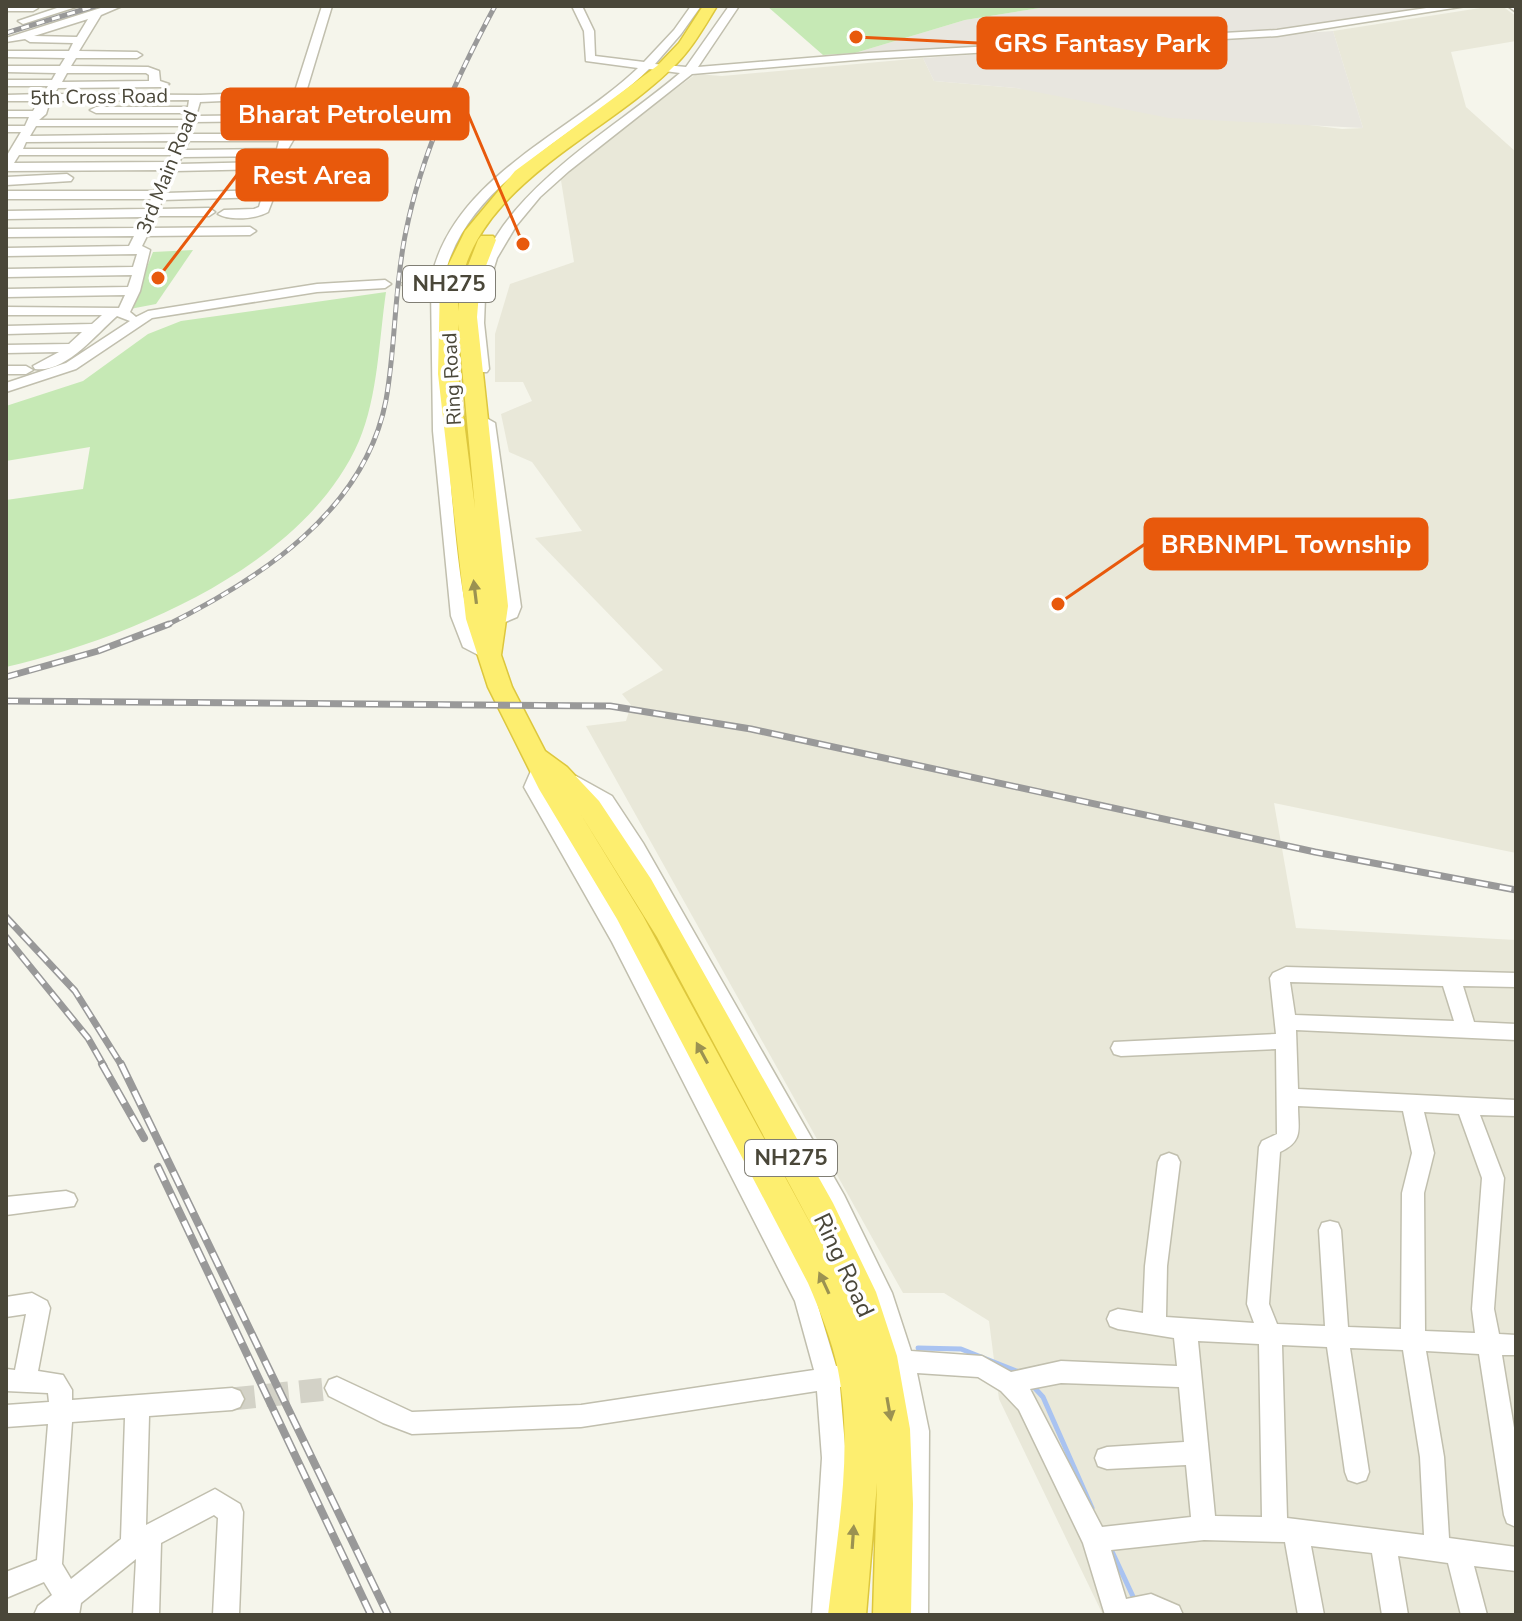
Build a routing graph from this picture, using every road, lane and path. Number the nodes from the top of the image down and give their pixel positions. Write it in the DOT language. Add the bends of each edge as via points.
graph roads {
  1 [pos="74,6"];
  2 [pos="117,6"];
  3 [pos="327,6"];
  4 [pos="577,6"];
  5 [pos="696,6"];
  6 [pos="710,6"];
  7 [pos="723,6"];
  8 [pos="734,6"];
  9 [pos="1461,6"];
  10 [pos="34,7"];
  11 [pos="6,8"];
  12 [pos="97,12"];
  13 [pos="23,21"];
  14 [pos="79,40"];
  15 [pos="10,41"];
  16 [pos="6,54"];
  17 [pos="71,55"];
  18 [pos="137,55"];
  19 [pos="6,69"];
  20 [pos="669,69"];
  21 [pos="64,70"];
  22 [pos="6,83"];
  23 [pos="55,84"];
  24 [pos="301,94"];
  25 [pos="6,98"];
  26 [pos="48,98"];
  27 [pos="192,109"];
  28 [pos="6,114"];
  29 [pos="294,118"];
  30 [pos="6,129"];
  31 [pos="289,137"];
  32 [pos="184,139"];
  33 [pos="20,143"];
  34 [pos="285,152"];
  35 [pos="280,165"];
  36 [pos="171,166"];
  37 [pos="231,172"];
  38 [pos="272,179"];
  39 [pos="6,181"];
  40 [pos="267,193"];
  41 [pos="6,195"];
  42 [pos="159,196"];
  43 [pos="151,212"];
  44 [pos="209,212"];
  45 [pos="224,214"];
  46 [pos="6,215"];
  47 [pos="143,231"];
  48 [pos="250,231"];
  49 [pos="6,233"];
  50 [pos="140,251"];
  51 [pos="6,252"];
  52 [pos="139,271"];
  53 [pos="6,273"];
  54 [pos="443,282"];
  55 [pos="407,284"];
  56 [pos="134,291"];
  57 [pos="6,293"];
  58 [pos="6,311"];
  59 [pos="114,319"];
  60 [pos="6,320"];
  61 [pos="6,330"];
  62 [pos="6,340"];
  63 [pos="77,343"];
  64 [pos="6,349"];
  65 [pos="60,359"];
  66 [pos="6,360"];
  67 [pos="6,373"];
  68 [pos="6,391"];
  69 [pos="491,661"];
  70 [pos="539,762"];
  71 [pos="1454,979"];
  72 [pos="1516,980"];
  73 [pos="1466,1029"];
  74 [pos="1287,1032"];
  75 [pos="1516,1032"];
  76 [pos="1121,1048"];
  77 [pos="1290,1097"];
  78 [pos="1412,1105"];
  79 [pos="1467,1107"];
  80 [pos="1516,1108"];
  81 [pos="1169,1162"];
  82 [pos="66,1200"];
  83 [pos="6,1206"];
  84 [pos="1330,1230"];
  85 [pos="6,1307"];
  86 [pos="1118,1319"];
  87 [pos="1154,1324"];
  88 [pos="1185,1330"];
  89 [pos="1270,1334"];
  90 [pos="1337,1337"];
  91 [pos="1413,1340"];
  92 [pos="1490,1344"];
  93 [pos="1516,1345"];
  94 [pos="867,1371"];
  95 [pos="1190,1377"];
  96 [pos="16,1380"];
  97 [pos="1022,1380"];
  98 [pos="337,1388"];
  99 [pos="232,1399"];
  100 [pos="137,1405"];
  101 [pos="61,1410"];
  102 [pos="6,1416"];
  103 [pos="1198,1453"];
  104 [pos="1107,1458"];
  105 [pos="1357,1472"];
  106 [pos="1516,1515"];
  107 [pos="1204,1528"];
  108 [pos="1285,1530"];
  109 [pos="1106,1539"];
  110 [pos="141,1541"];
  111 [pos="1383,1542"];
  112 [pos="1447,1551"];
  113 [pos="1516,1559"];
  114 [pos="49,1567"];
  115 [pos="6,1585"];
  116 [pos="68,1607"];
  117 [pos="1138,1612"];
  118 [pos="47,1615"];
  119 [pos="146,1615"];
  120 [pos="226,1615"];
  121 [pos="825,1615"];
  122 [pos="847,1615"];
  123 [pos="892,1615"];
  124 [pos="915,1615"];
  125 [pos="1311,1615"];
  126 [pos="1395,1615"];
  127 [pos="1474,1615"];
  1 -- 13 [label="street"];
  2 -- 12 [label="street"];
  3 -- 24 [label="street"];
  4 -- 20 [label="street" via="589,31 590,59"];
  5 -- 20 [label="street" via="678,34"];
  6 -- 20 [label="highway, Ring Road / NH275"];
  7 -- 20 [label="highway, Ring Road / NH275" via="702,42"];
  8 -- 20 [label="street" via="709,47"];
  9 -- 20 [label="street" via="1277,33"];
  10 -- 11 [label="street"];
  10 -- 13 [label="street"];
  12 -- 14 [label="street"];
  12 -- 15 [label="street"];
  13 -- 15 [label="street"];
  14 -- 15 [label="street"];
  14 -- 17 [label="street"];
  16 -- 17 [label="street"];
  17 -- 18 [label="street"];
  17 -- 21 [label="street"];
  19 -- 21 [label="street"];
  20 -- 54 [label="highway, Ring Road / NH275" via="521,175 471,235"];
  20 -- 69 [label="highway, Ring Road / NH275" via="538,178 495,224 476,267 467,317 496,621"];
  21 -- 23 [label="street"];
  21 -- 23 [label="street" via="153,71 159,84"];
  22 -- 23 [label="street"];
  23 -- 26 [label="street"];
  24 -- 27 [label="street" via="244,92"];
  24 -- 29 [label="street"];
  25 -- 26 [label="street, 5th Cross Road"];
  26 -- 27 [label="street, 5th Cross Road"];
  26 -- 33 [label="street"];
  27 -- 29 [label="street"];
  27 -- 32 [label="street, 3rd Main Road"];
  27 -- 33 [label="street"];
  28 -- 33 [label="street"];
  29 -- 31 [label="street"];
  30 -- 33 [label="street"];
  31 -- 32 [label="street"];
  31 -- 34 [label="street"];
  32 -- 33 [label="street"];
  32 -- 36 [label="street, 3rd Main Road"];
  33 -- 36 [label="street"];
  34 -- 35 [label="street"];
  34 -- 36 [label="street" via="222,153"];
  35 -- 37 [label="street"];
  35 -- 38 [label="street"];
  36 -- 37 [label="street"];
  36 -- 39 [label="street"];
  36 -- 42 [label="street, 3rd Main Road"];
  37 -- 38 [label="street"];
  38 -- 40 [label="street"];
  40 -- 42 [label="street"];
  40 -- 45 [label="street" via="262,212"];
  41 -- 42 [label="street"];
  42 -- 43 [label="street, 3rd Main Road"];
  43 -- 44 [label="street"];
  43 -- 46 [label="street"];
  43 -- 47 [label="street, 3rd Main Road"];
  47 -- 48 [label="street"];
  47 -- 49 [label="street"];
  47 -- 50 [label="street, 3rd Main Road"];
  50 -- 51 [label="street"];
  50 -- 52 [label="street, 3rd Main Road"];
  52 -- 53 [label="street"];
  52 -- 56 [label="street, 3rd Main Road"];
  54 -- 55 [label="street"];
  54 -- 69 [label="highway, Ring Road / NH275" via="448,374 478,619"];
  56 -- 57 [label="street"];
  56 -- 59 [label="street, 3rd Main Road"];
  58 -- 59 [label="street"];
  59 -- 60 [label="street"];
  59 -- 61 [label="street"];
  59 -- 63 [label="street"];
  59 -- 68 [label="street" via="71,366"];
  59 -- 68 [label="street" via="381,284 172,315 134,330 67,375"];
  62 -- 63 [label="street"];
  63 -- 64 [label="street"];
  63 -- 65 [label="street"];
  65 -- 66 [label="street"];
  65 -- 67 [label="street"];
  69 -- 70 [label="highway, Ring Road / NH275"];
  70 -- 94 [label="highway, Ring Road / NH275" via="629,916"];
  70 -- 94 [label="highway, Ring Road / NH275" via="570,780 626,859 684,958 870,1320"];
  71 -- 72 [label="street"];
  71 -- 73 [label="street"];
  71 -- 74 [label="street" via="1286,974 1280,978"];
  73 -- 74 [label="street"];
  73 -- 75 [label="street"];
  74 -- 76 [label="street"];
  74 -- 77 [label="street"];
  77 -- 78 [label="street"];
  77 -- 89 [label="street" via="1286,1140 1270,1147 1258,1304"];
  78 -- 79 [label="street"];
  78 -- 91 [label="street" via="1423,1153 1413,1193"];
  79 -- 80 [label="street"];
  79 -- 92 [label="street" via="1493,1178 1483,1309"];
  81 -- 87 [label="street"];
  82 -- 83 [label="street"];
  84 -- 90 [label="street"];
  85 -- 96 [label="street" via="32,1303 39,1308"];
  86 -- 87 [label="street"];
  87 -- 88 [label="street"];
  88 -- 89 [label="street"];
  88 -- 95 [label="street"];
  89 -- 90 [label="street"];
  89 -- 108 [label="street"];
  90 -- 91 [label="street"];
  90 -- 105 [label="street"];
  91 -- 92 [label="street"];
  91 -- 112 [label="street"];
  92 -- 93 [label="street"];
  92 -- 106 [label="street"];
  94 -- 97 [label="street" via="982,1367"];
  94 -- 98 [label="street" via="581,1416 412,1423 385,1416 365,1397"];
  94 -- 121 [label="street" via="834,1458"];
  122 -- 94 [label="highway, Ring Road / NH275, one-way"];
  94 -- 123 [label="highway, Ring Road / NH275, one-way" via="892,1425 897,1495"];
  94 -- 124 [label="street" via="917,1431"];
  95 -- 97 [label="street" via="1061,1372"];
  95 -- 103 [label="street"];
  96 -- 101 [label="street" via="55,1383"];
  97 -- 109 [label="street" via="1027,1402"];
  99 -- 100 [label="street"];
  100 -- 101 [label="street"];
  100 -- 110 [label="street"];
  101 -- 102 [label="street"];
  101 -- 114 [label="street"];
  103 -- 104 [label="street"];
  103 -- 107 [label="street"];
  107 -- 108 [label="street"];
  107 -- 109 [label="street"];
  108 -- 111 [label="street"];
  108 -- 125 [label="street"];
  109 -- 117 [label="street"];
  110 -- 116 [label="street"];
  110 -- 119 [label="street"];
  110 -- 120 [label="street" via="208,1502 223,1504 231,1512"];
  111 -- 112 [label="street"];
  111 -- 126 [label="street"];
  112 -- 113 [label="street"];
  112 -- 127 [label="street"];
  114 -- 115 [label="street"];
  114 -- 116 [label="street"];
  116 -- 118 [label="street"];
}
